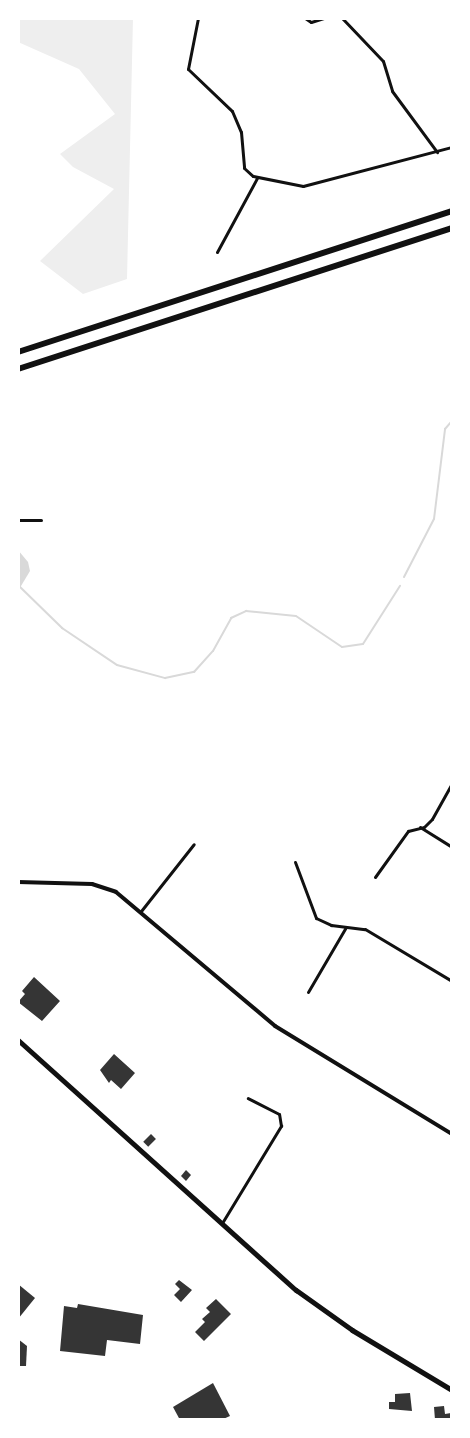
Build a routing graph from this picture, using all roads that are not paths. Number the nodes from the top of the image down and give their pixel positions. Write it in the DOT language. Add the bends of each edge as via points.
graph roads {
  1 [pos="198,18"];
  2 [pos="305,18"];
  3 [pos="324,18"];
  4 [pos="342,18"];
  5 [pos="452,147"];
  6 [pos="437,152"];
  7 [pos="257,178"];
  8 [pos="452,211"];
  9 [pos="452,228"];
  10 [pos="217,252"];
  11 [pos="18,352"];
  12 [pos="18,369"];
  13 [pos="18,520"];
  14 [pos="41,520"];
  15 [pos="452,783"];
  16 [pos="420,827"];
  17 [pos="194,844"];
  18 [pos="452,847"];
  19 [pos="295,862"];
  20 [pos="375,877"];
  21 [pos="18,882"];
  22 [pos="141,911"];
  23 [pos="346,927"];
  24 [pos="452,981"];
  25 [pos="308,992"];
  26 [pos="18,1040"];
  27 [pos="248,1098"];
  28 [pos="452,1134"];
  29 [pos="221,1224"];
  30 [pos="452,1390"];
  1 -- 7 [label="street" via="188,69 231,111 241,132 244,168"];
  2 -- 3 [label="street" via="311,22"];
  4 -- 6 [label="street" via="383,62 392,91"];
  5 -- 6 [label="street"];
  6 -- 7 [label="street" via="303,186"];
  7 -- 10 [label="street"];
  8 -- 11 [label="highway"];
  9 -- 12 [label="highway"];
  13 -- 14 [label="street"];
  15 -- 16 [label="street" via="432,819"];
  16 -- 18 [label="street"];
  16 -- 20 [label="street" via="403,835"];
  17 -- 22 [label="street"];
  19 -- 23 [label="street" via="316,918"];
  21 -- 22 [label="street" via="92,884 116,892"];
  22 -- 28 [label="street" via="275,1026"];
  23 -- 24 [label="street" via="365,928"];
  23 -- 25 [label="street"];
  26 -- 29 [label="main road"];
  27 -- 29 [label="street" via="276,1112 282,1122 270,1149"];
  29 -- 30 [label="main road" via="322,1310"];
}
